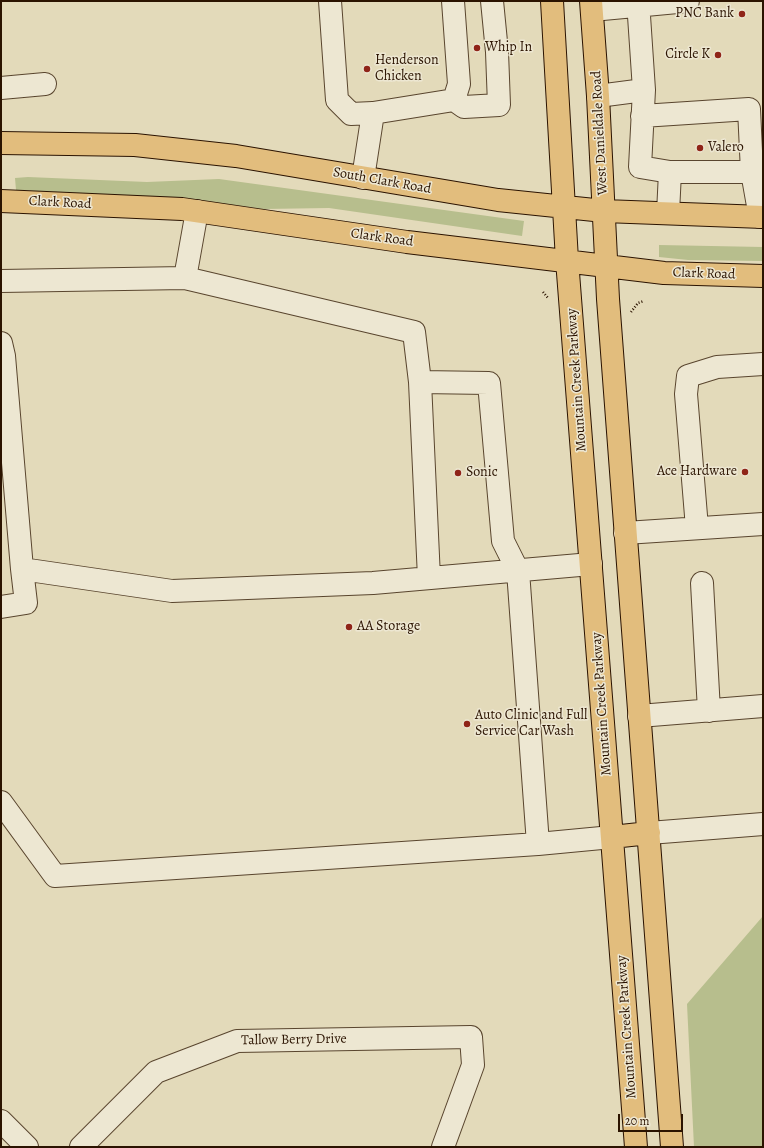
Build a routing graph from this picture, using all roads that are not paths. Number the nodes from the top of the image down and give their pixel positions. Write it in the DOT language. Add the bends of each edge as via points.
graph roads {
  1 [pos="330,1"];
  2 [pos="453,1"];
  3 [pos="492,1"];
  4 [pos="552,1"];
  5 [pos="688,1"];
  6 [pos="638,3"];
  7 [pos="592,6"];
  8 [pos="45,84"];
  9 [pos="1,88"];
  10 [pos="644,90"];
  11 [pos="598,96"];
  12 [pos="454,100"];
  13 [pos="373,113"];
  14 [pos="642,116"];
  15 [pos="1,143"];
  16 [pos="670,172"];
  17 [pos="752,172"];
  18 [pos="363,178"];
  19 [pos="1,201"];
  20 [pos="564,206"];
  21 [pos="197,211"];
  22 [pos="604,211"];
  23 [pos="668,213"];
  24 [pos="761,217"];
  25 [pos="567,260"];
  26 [pos="606,265"];
  27 [pos="763,276"];
  28 [pos="185,278"];
  29 [pos="1,281"];
  30 [pos="1,343"];
  31 [pos="763,364"];
  32 [pos="420,382"];
  33 [pos="763,524"];
  34 [pos="697,528"];
  35 [pos="625,533"];
  36 [pos="591,564"];
  37 [pos="22,569"];
  38 [pos="518,571"];
  39 [pos="429,578"];
  40 [pos="702,583"];
  41 [pos="1,607"];
  42 [pos="763,706"];
  43 [pos="710,711"];
  44 [pos="640,716"];
  45 [pos="1,802"];
  46 [pos="763,824"];
  47 [pos="649,833"];
  48 [pos="612,837"];
  49 [pos="538,844"];
  50 [pos="1,1121"];
  51 [pos="27,1147"];
  52 [pos="81,1147"];
  53 [pos="443,1147"];
  54 [pos="636,1147"];
  55 [pos="672,1147"];
  1 -- 13 [label="street" via="337,100 351,114"];
  2 -- 12 [label="street" via="459,84"];
  3 -- 12 [label="street" via="499,105 464,107"];
  4 -- 20 [label="main road"];
  5 -- 6 [label="street"];
  6 -- 7 [label="street"];
  6 -- 10 [label="street"];
  7 -- 11 [label="main road, West Danieldale Road"];
  8 -- 9 [label="street"];
  10 -- 11 [label="street"];
  10 -- 14 [label="street"];
  11 -- 22 [label="main road, West Danieldale Road"];
  12 -- 13 [label="street"];
  13 -- 18 [label="street"];
  14 -- 16 [label="street" via="640,167"];
  14 -- 17 [label="street" via="749,109"];
  15 -- 18 [label="main road, South Clark Road" via="136,145 236,156"];
  16 -- 17 [label="street"];
  16 -- 23 [label="street"];
  17 -- 24 [label="street"];
  18 -- 20 [label="main road, South Clark Road" via="498,200"];
  19 -- 21 [label="main road, Clark Road"];
  20 -- 22 [label="main road, South Clark Road"];
  20 -- 25 [label="main road"];
  21 -- 25 [label="main road, Clark Road" via="407,242"];
  21 -- 28 [label="street"];
  22 -- 23 [label="main road, South Clark Road"];
  22 -- 26 [label="main road, West Danieldale Road"];
  23 -- 24 [label="main road, South Clark Road"];
  25 -- 26 [label="main road, Clark Road"];
  25 -- 36 [label="main road, Mountain Creek Parkway"];
  26 -- 27 [label="main road, Clark Road" via="664,273"];
  26 -- 35 [label="main road"];
  28 -- 29 [label="street"];
  28 -- 32 [label="street" via="414,332"];
  30 -- 37 [label="street"];
  31 -- 34 [label="street" via="717,367 688,376 686,394"];
  32 -- 38 [label="street" via="489,383 503,541"];
  32 -- 39 [label="street"];
  33 -- 34 [label="street"];
  34 -- 35 [label="street"];
  35 -- 44 [label="main road"];
  36 -- 38 [label="street"];
  36 -- 48 [label="main road, Mountain Creek Parkway"];
  37 -- 39 [label="street" via="172,591 373,583"];
  37 -- 41 [label="street" via="26,603"];
  38 -- 39 [label="street"];
  38 -- 49 [label="street"];
  40 -- 43 [label="street"];
  42 -- 43 [label="street"];
  43 -- 44 [label="street"];
  44 -- 47 [label="main road"];
  45 -- 49 [label="street" via="56,876"];
  46 -- 47 [label="street"];
  47 -- 48 [label="main road"];
  47 -- 55 [label="main road"];
  48 -- 49 [label="street"];
  48 -- 54 [label="main road, Mountain Creek Parkway"];
  50 -- 51 [label="street"];
  52 -- 53 [label="street, Tallow Berry Drive" via="156,1072 237,1041 471,1037 473,1065"];
}
